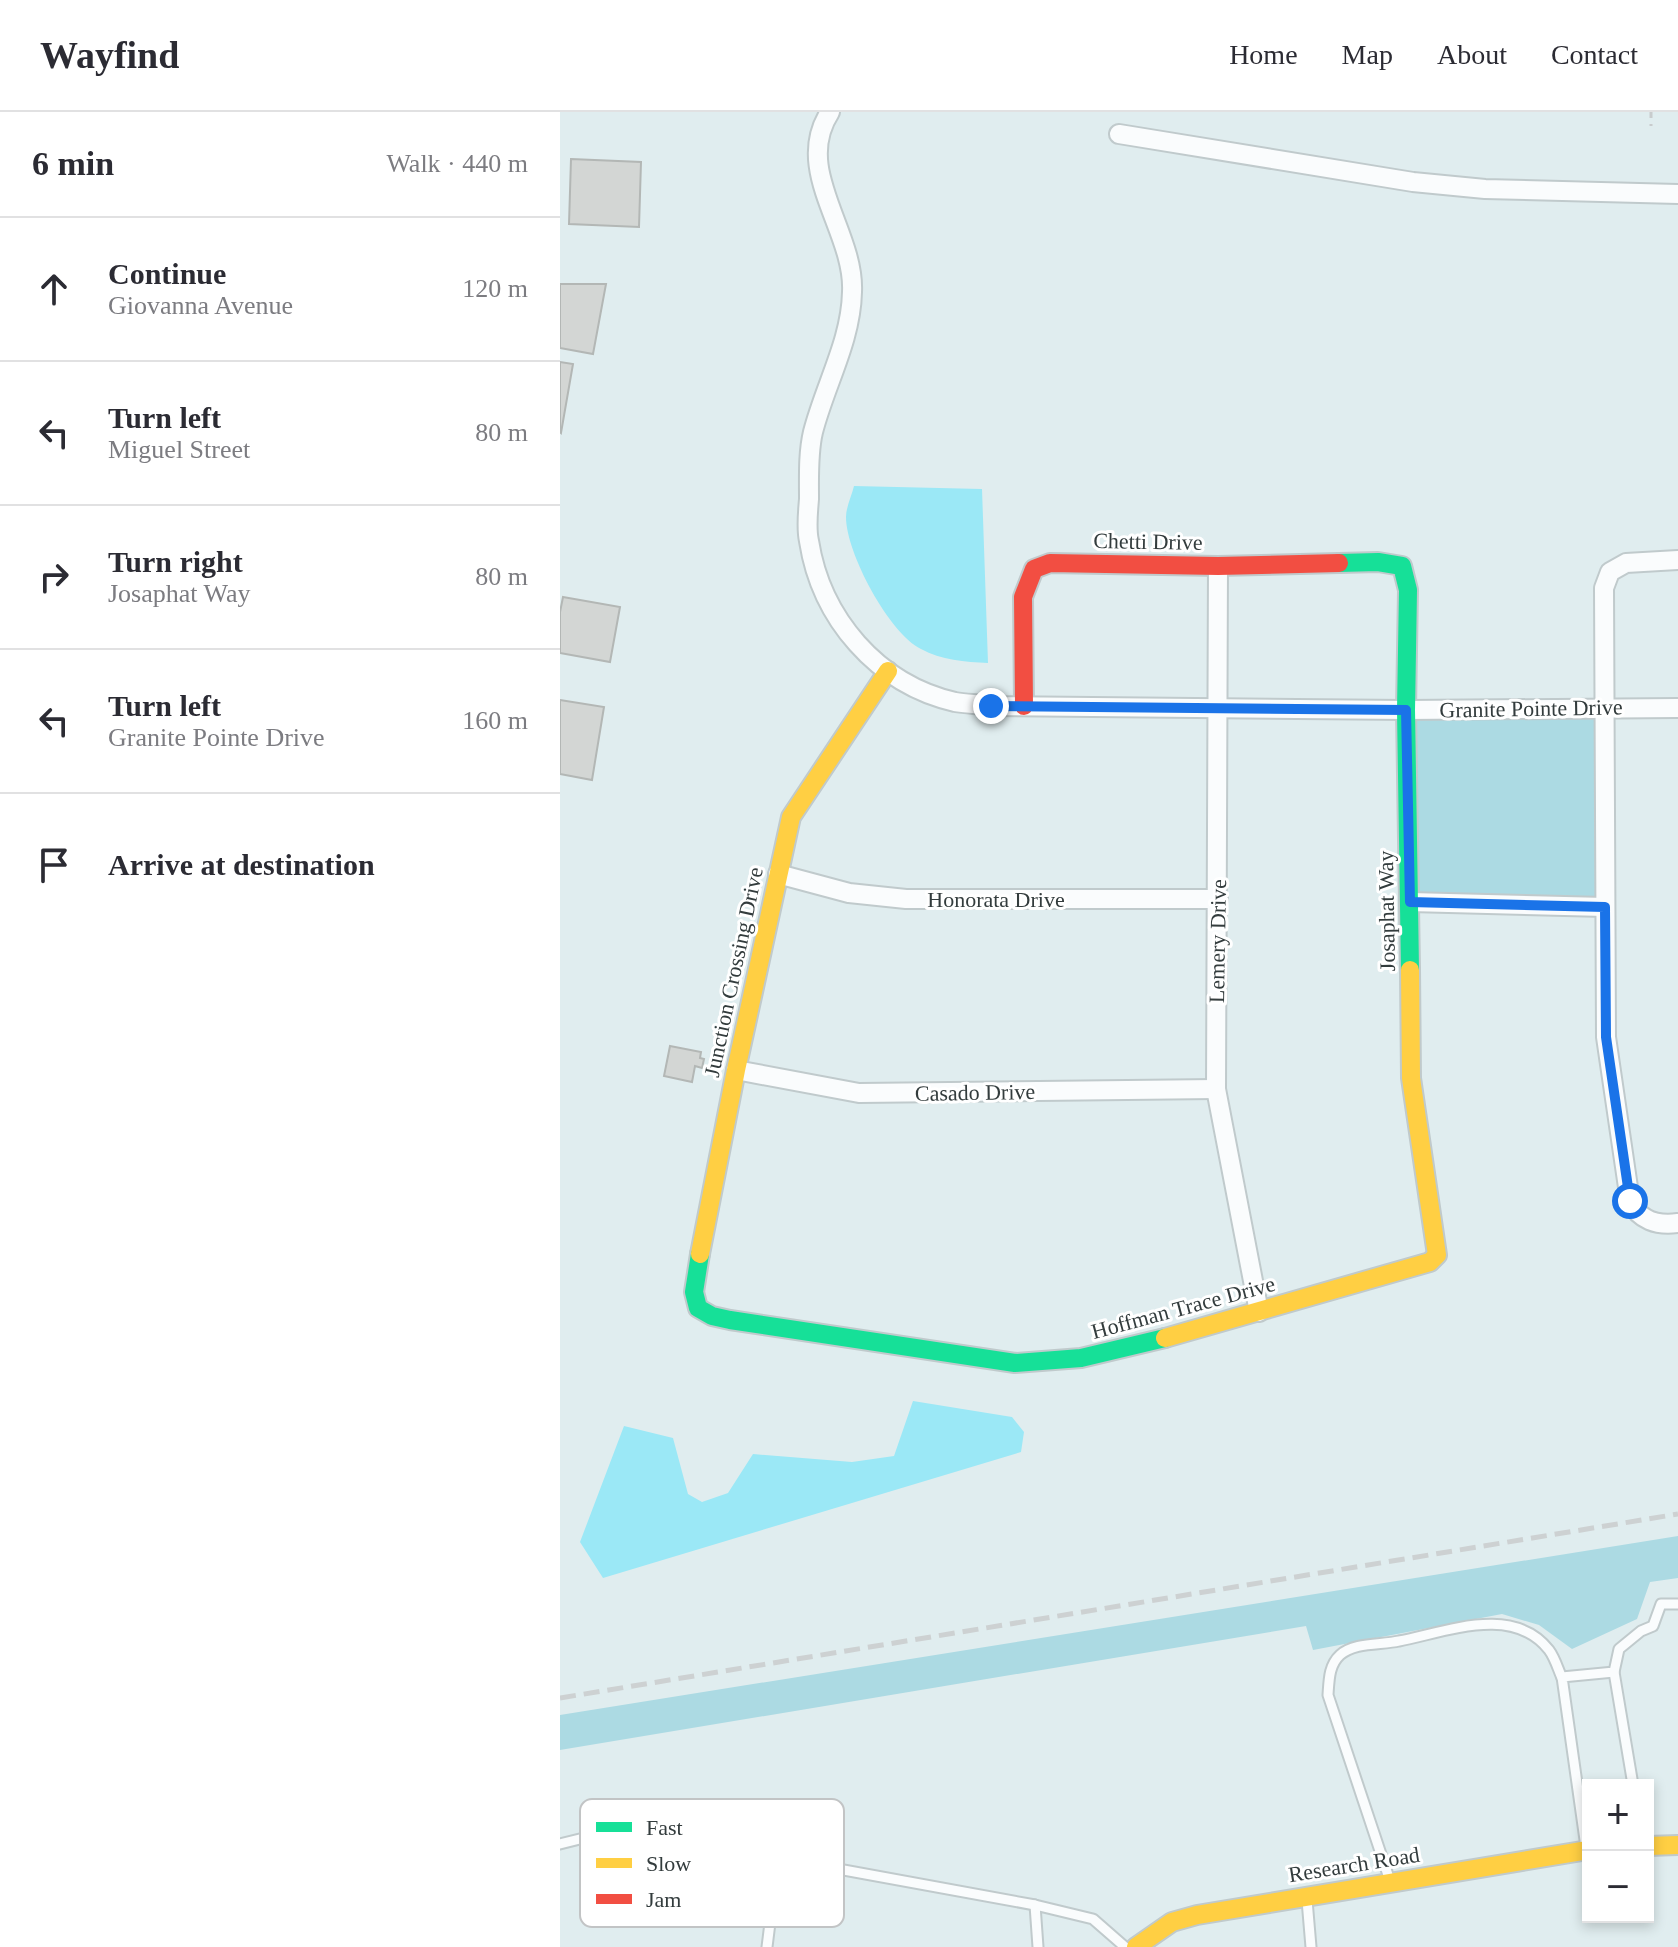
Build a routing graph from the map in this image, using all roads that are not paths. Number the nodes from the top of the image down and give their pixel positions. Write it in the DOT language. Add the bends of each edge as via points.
graph roads {
  1 [pos="830,112"];
  2 [pos="1119,134"];
  3 [pos="1678,194"];
  4 [pos="1678,560"];
  5 [pos="1218,566"];
  6 [pos="1402,566"];
  7 [pos="888,671"];
  8 [pos="1024,706"];
  9 [pos="1218,707"];
  10 [pos="1605,707"];
  11 [pos="1678,708"];
  12 [pos="1406,710"];
  13 [pos="778,874"];
  14 [pos="1218,899"];
  15 [pos="1410,902"];
  16 [pos="1605,907"];
  17 [pos="736,1070"];
  18 [pos="1216,1089"];
  19 [pos="1678,1223"];
  20 [pos="1437,1255"];
  21 [pos="698,1308"];
  22 [pos="1259,1312"];
  23 [pos="1678,1604"];
  24 [pos="1614,1672"];
  25 [pos="1562,1678"];
  26 [pos="1632,1779"];
  27 [pos="1582,1816"];
  28 [pos="580,1839"];
  29 [pos="560,1844"];
  30 [pos="1654,1845"];
  31 [pos="1678,1845"];
  32 [pos="1582,1851"];
  33 [pos="844,1870"];
  34 [pos="1391,1882"];
  35 [pos="1306,1896"];
  36 [pos="1035,1905"];
  37 [pos="769,1927"];
  38 [pos="767,1947"];
  39 [pos="1038,1947"];
  40 [pos="1125,1947"];
  41 [pos="1136,1947"];
  42 [pos="1311,1947"];
  1 -- 7 [label="street, Granite Pointe Drive" via="817,143 817,166 844,241 853,289 847,331 812,435 808,539 820,586 838,620"];
  2 -- 3 [label="street" via="1413,182 1498,190"];
  4 -- 10 [label="street" via="1626,563 1610,572 1604,588"];
  5 -- 6 [label="street, Chetti Drive"];
  5 -- 8 [label="street, Chetti Drive" via="1050,563 1034,569 1023,597"];
  5 -- 9 [label="street, Lemery Drive"];
  6 -- 12 [label="street, Josaphat Way" via="1408,590"];
  7 -- 8 [label="street, Granite Pointe Drive" via="955,702"];
  7 -- 13 [label="street, Junction Crossing Drive" via="791,817"];
  8 -- 9 [label="street, Granite Pointe Drive"];
  9 -- 12 [label="street, Granite Pointe Drive"];
  9 -- 14 [label="street, Lemery Drive"];
  10 -- 11 [label="street, Granite Pointe Drive"];
  10 -- 12 [label="street, Granite Pointe Drive"];
  10 -- 16 [label="street"];
  12 -- 15 [label="street, Josaphat Way"];
  13 -- 14 [label="street, Honorata Drive" via="849,893 906,899"];
  13 -- 17 [label="street, Junction Crossing Drive"];
  14 -- 18 [label="street, Lemery Drive"];
  15 -- 16 [label="street"];
  15 -- 20 [label="street, Josaphat Way" via="1411,1078"];
  16 -- 19 [label="street" via="1606,1037 1630,1201 1650,1221"];
  17 -- 18 [label="street, Casado Drive" via="859,1093"];
  17 -- 21 [label="street, Junction Crossing Drive" via="697,1268"];
  18 -- 22 [label="street, Lemery Drive"];
  20 -- 22 [label="street, Hoffman Trace Drive" via="1420,1267"];
  21 -- 22 [label="street, Hoffman Trace Drive" via="730,1320 1015,1363 1127,1349"];
  23 -- 24 [label="lane" via="1661,1604 1653,1626 1619,1649"];
  24 -- 25 [label="lane"];
  24 -- 26 [label="lane"];
  25 -- 27 [label="lane"];
  25 -- 34 [label="lane" via="1551,1652 1534,1634 1512,1626 1482,1624 1350,1647 1337,1657 1328,1695"];
  28 -- 29 [label="lane"];
  30 -- 31 [label="street"];
  32 -- 34 [label="street, Research Road"];
  33 -- 36 [label="lane"];
  34 -- 35 [label="street, Research Road"];
  35 -- 41 [label="street, Research Road" via="1172,1922"];
  35 -- 42 [label="lane"];
  36 -- 39 [label="lane"];
  36 -- 40 [label="lane" via="1093,1919"];
  37 -- 38 [label="lane"];
}
